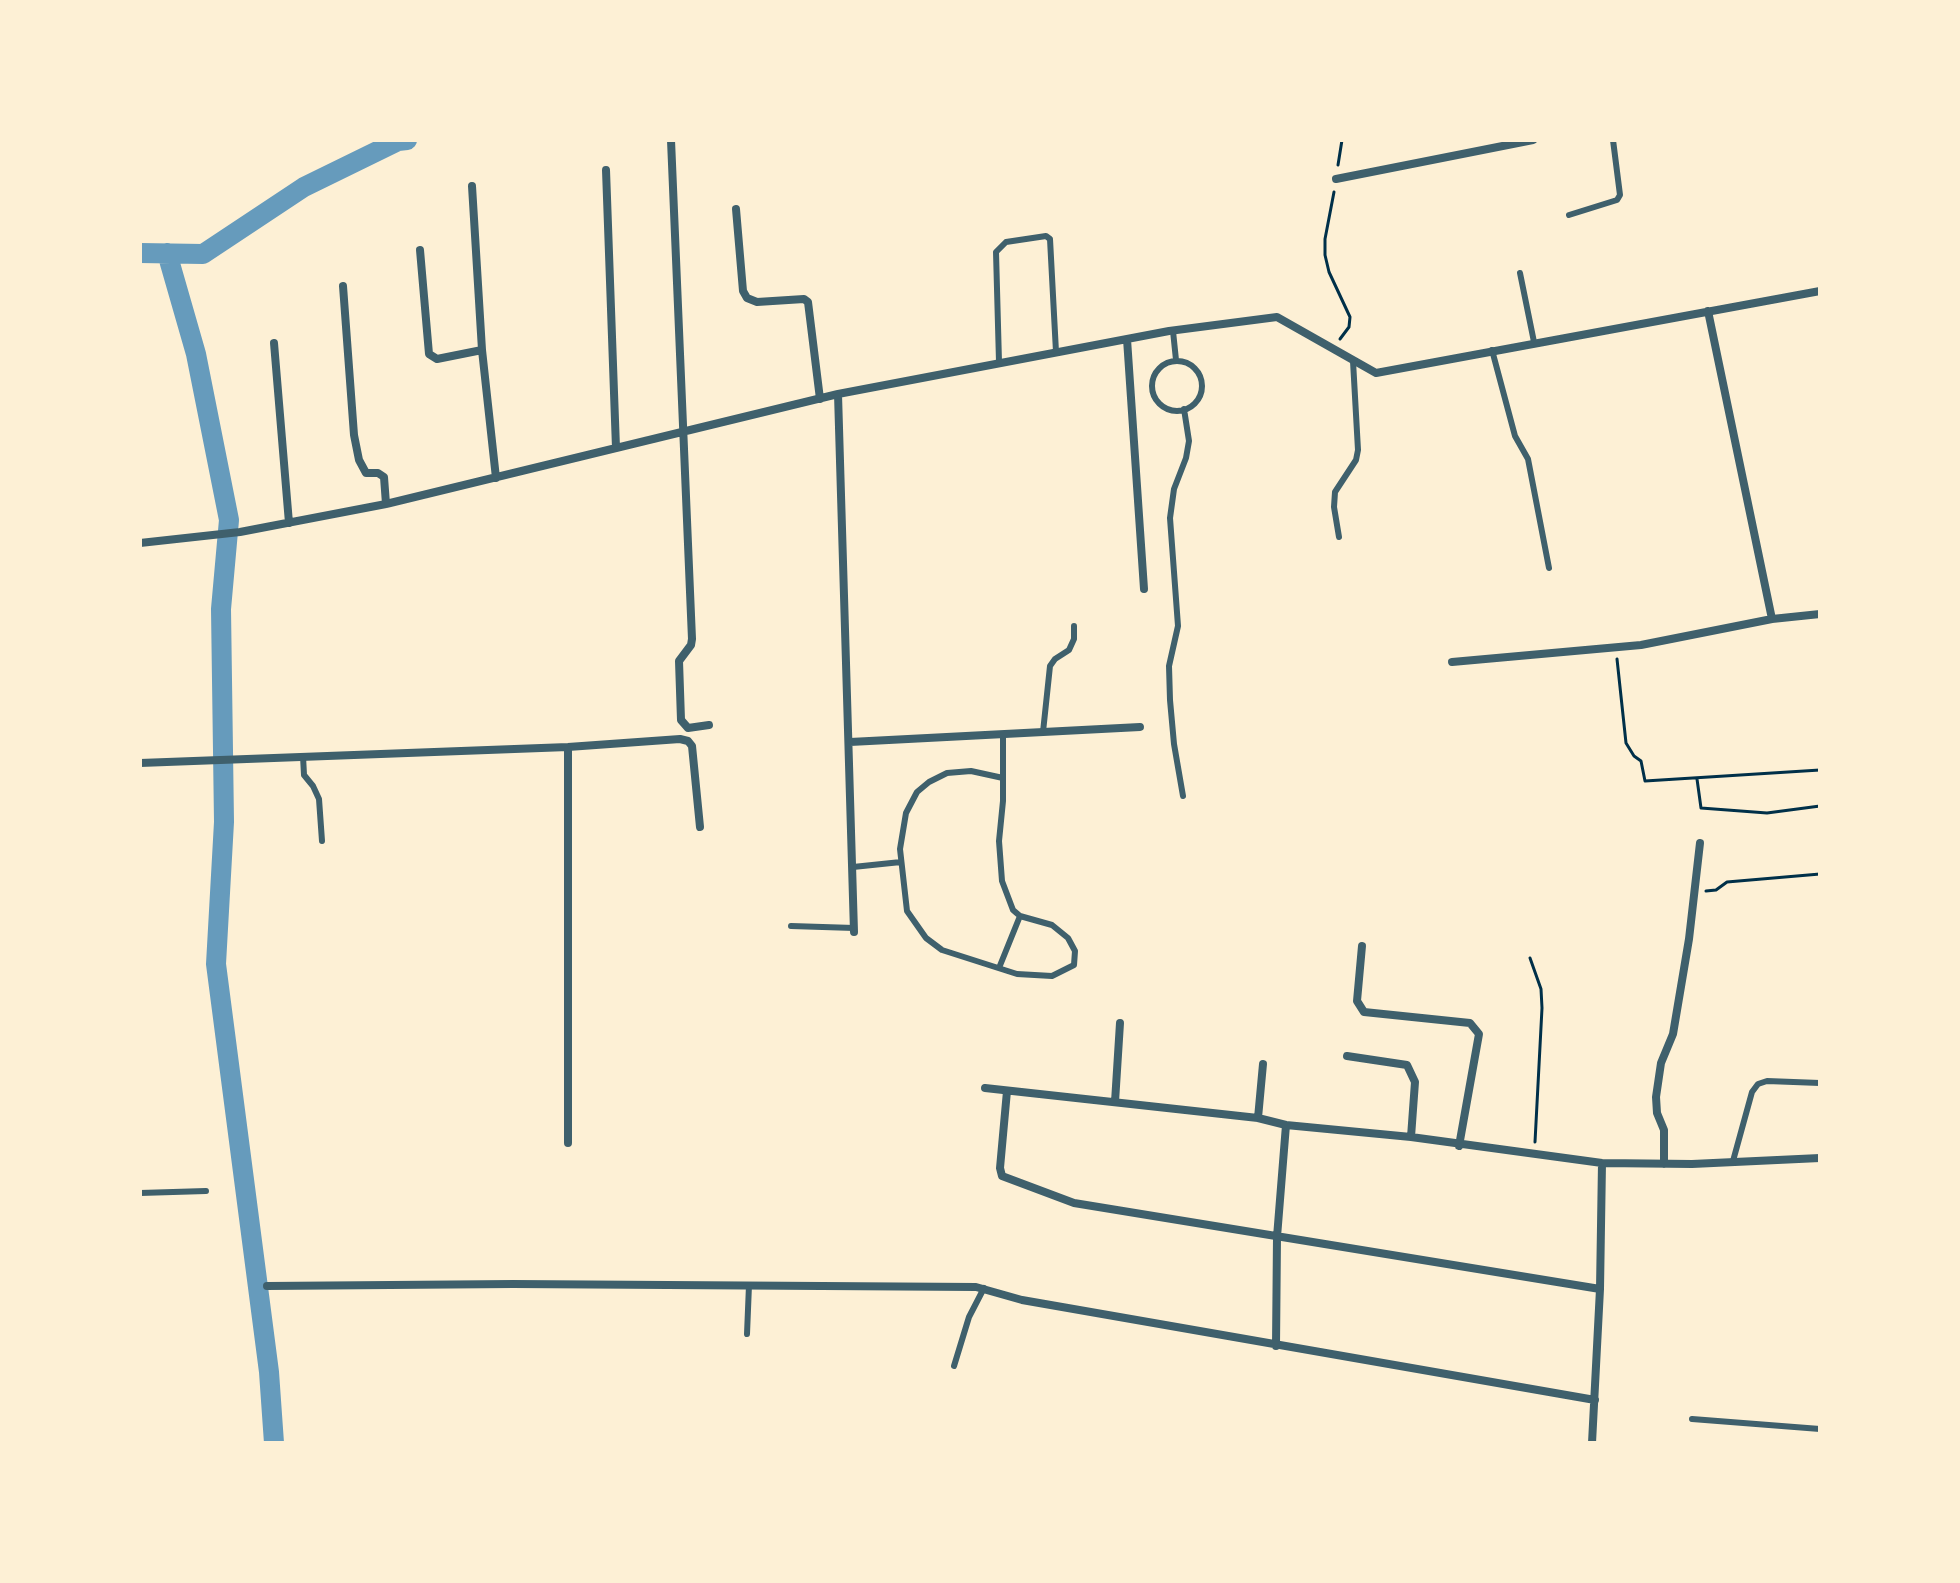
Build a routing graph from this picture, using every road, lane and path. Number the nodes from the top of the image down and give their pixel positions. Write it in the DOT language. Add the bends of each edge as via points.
graph roads {
  1 [pos="671,140"];
  2 [pos="1342,140"];
  3 [pos="1533,140"];
  4 [pos="1613,140"];
  5 [pos="606,170"];
  6 [pos="1336,179"];
  7 [pos="472,186"];
  8 [pos="736,209"];
  9 [pos="1569,215"];
  10 [pos="420,250"];
  11 [pos="1520,273"];
  12 [pos="343,286"];
  13 [pos="1820,291"];
  14 [pos="1708,311"];
  15 [pos="1173,331"];
  16 [pos="1127,339"];
  17 [pos="1534,342"];
  18 [pos="274,343"];
  19 [pos="1333,348"];
  20 [pos="482,350"];
  21 [pos="1492,350"];
  22 [pos="1056,352"];
  23 [pos="1176,360"];
  24 [pos="1353,361"];
  25 [pos="999,362"];
  26 [pos="838,394"];
  27 [pos="820,399"];
  28 [pos="1184,409"];
  29 [pos="683,434"];
  30 [pos="616,448"];
  31 [pos="496,478"];
  32 [pos="386,504"];
  33 [pos="289,523"];
  34 [pos="1339,537"];
  35 [pos="140,543"];
  36 [pos="1549,568"];
  37 [pos="1144,589"];
  38 [pos="1820,614"];
  39 [pos="1772,619"];
  40 [pos="1074,626"];
  41 [pos="1616,648"];
  42 [pos="1452,662"];
  43 [pos="709,725"];
  44 [pos="1140,727"];
  45 [pos="1043,732"];
  46 [pos="1003,734"];
  47 [pos="850,742"];
  48 [pos="568,747"];
  49 [pos="303,756"];
  50 [pos="140,763"];
  51 [pos="1820,770"];
  52 [pos="1003,778"];
  53 [pos="1697,778"];
  54 [pos="1183,796"];
  55 [pos="1820,806"];
  56 [pos="700,827"];
  57 [pos="322,841"];
  58 [pos="1700,843"];
  59 [pos="901,862"];
  60 [pos="853,867"];
  61 [pos="1820,874"];
  62 [pos="1696,891"];
  63 [pos="1020,916"];
  64 [pos="791,926"];
  65 [pos="854,930"];
  66 [pos="1362,946"];
  67 [pos="1530,958"];
  68 [pos="999,968"];
  69 [pos="1120,1023"];
  70 [pos="1347,1056"];
  71 [pos="1263,1064"];
  72 [pos="1820,1083"];
  73 [pos="985,1088"];
  74 [pos="1007,1091"];
  75 [pos="1115,1102"];
  76 [pos="1258,1118"];
  77 [pos="1286,1125"];
  78 [pos="1411,1137"];
  79 [pos="568,1143"];
  80 [pos="1459,1146"];
  81 [pos="1534,1154"];
  82 [pos="1820,1158"];
  83 [pos="1733,1161"];
  84 [pos="1602,1163"];
  85 [pos="1664,1164"];
  86 [pos="206,1191"];
  87 [pos="140,1193"];
  88 [pos="1277,1237"];
  89 [pos="749,1285"];
  90 [pos="267,1286"];
  91 [pos="984,1288"];
  92 [pos="1600,1289"];
  93 [pos="747,1334"];
  94 [pos="1276,1346"];
  95 [pos="954,1366"];
  96 [pos="1595,1400"];
  97 [pos="1692,1419"];
  98 [pos="1820,1429"];
  99 [pos="1592,1443"];
  1 -- 29 [label="street"];
  2 -- 6 [label="path"];
  3 -- 6 [label="street"];
  4 -- 9 [label="lane" via="1620,195"];
  5 -- 30 [label="street"];
  6 -- 19 [label="path" via="1325,255 1350,317"];
  7 -- 20 [label="street"];
  8 -- 27 [label="street" via="747,298 808,302"];
  10 -- 20 [label="street" via="429,354 437,359"];
  11 -- 17 [label="lane"];
  12 -- 32 [label="street" via="354,435 366,473 384,477"];
  13 -- 14 [label="street"];
  14 -- 17 [label="street"];
  14 -- 39 [label="street"];
  15 -- 16 [label="street"];
  15 -- 19 [label="street" via="1277,317"];
  15 -- 23 [label="lane"];
  16 -- 22 [label="street"];
  16 -- 37 [label="street"];
  17 -- 21 [label="street"];
  18 -- 33 [label="street"];
  19 -- 24 [label="street"];
  20 -- 31 [label="street"];
  21 -- 24 [label="street" via="1376,373"];
  21 -- 36 [label="lane" via="1515,436 1528,459"];
  22 -- 25 [label="street"];
  22 -- 25 [label="lane" via="1050,239 1006,242 996,252"];
  23 -- 28 [label="lane" via="1189,364 1201,381 1197,401"];
  23 -- 28 [label="lane" via="1160,367 1152,386 1160,404 1169,410"];
  24 -- 34 [label="lane" via="1358,450 1335,492"];
  25 -- 26 [label="street"];
  26 -- 27 [label="street"];
  26 -- 47 [label="street"];
  27 -- 29 [label="street"];
  28 -- 54 [label="lane" via="1189,441 1170,518 1178,626 1169,666"];
  29 -- 30 [label="street"];
  29 -- 43 [label="street" via="692,639 679,661 681,720 688,728"];
  30 -- 31 [label="street"];
  31 -- 32 [label="street"];
  32 -- 33 [label="street"];
  33 -- 35 [label="street"];
  38 -- 39 [label="street"];
  39 -- 41 [label="street"];
  40 -- 45 [label="lane" via="1069,650 1050,666"];
  41 -- 42 [label="street"];
  41 -- 53 [label="path" via="1626,743 1641,761 1643,778"];
  44 -- 45 [label="street"];
  45 -- 46 [label="street"];
  46 -- 47 [label="street"];
  46 -- 52 [label="lane"];
  47 -- 60 [label="street"];
  48 -- 49 [label="street"];
  48 -- 56 [label="street" via="688,741"];
  48 -- 79 [label="street"];
  49 -- 50 [label="street"];
  49 -- 57 [label="lane" via="304,775 319,799"];
  51 -- 53 [label="path"];
  52 -- 59 [label="lane" via="971,771 947,773 923,787 906,813"];
  52 -- 63 [label="lane" via="1002,881"];
  53 -- 55 [label="path" via="1701,808 1767,813"];
  58 -- 62 [label="street"];
  59 -- 60 [label="lane"];
  59 -- 68 [label="lane" via="907,911 926,938 942,950"];
  60 -- 65 [label="street"];
  61 -- 62 [label="path" via="1727,882 1716,890"];
  62 -- 85 [label="street" via="1673,1034 1657,1087"];
  63 -- 68 [label="lane"];
  63 -- 68 [label="lane" via="1052,925 1068,938 1075,951 1074,965 1043,977"];
  64 -- 65 [label="lane"];
  66 -- 80 [label="street" via="1357,1001 1364,1012 1470,1023 1479,1034"];
  67 -- 81 [label="path" via="1542,1008"];
  69 -- 75 [label="street"];
  70 -- 78 [label="street" via="1407,1065 1415,1082"];
  71 -- 76 [label="street"];
  72 -- 83 [label="lane" via="1758,1084"];
  73 -- 74 [label="street"];
  74 -- 75 [label="street"];
  74 -- 88 [label="street" via="1000,1168 1008,1180 1074,1203"];
  75 -- 76 [label="street"];
  76 -- 77 [label="street"];
  77 -- 78 [label="street"];
  77 -- 88 [label="street"];
  78 -- 80 [label="street"];
  80 -- 81 [label="street"];
  81 -- 84 [label="street"];
  82 -- 83 [label="street"];
  83 -- 85 [label="street"];
  84 -- 85 [label="street"];
  84 -- 92 [label="street"];
  86 -- 87 [label="lane"];
  88 -- 92 [label="street"];
  88 -- 94 [label="street"];
  89 -- 90 [label="street"];
  89 -- 91 [label="street"];
  89 -- 93 [label="lane"];
  91 -- 94 [label="street" via="1022,1300"];
  91 -- 95 [label="lane"];
  92 -- 96 [label="street"];
  94 -- 96 [label="street"];
  96 -- 99 [label="street"];
  97 -- 98 [label="lane"];
}
